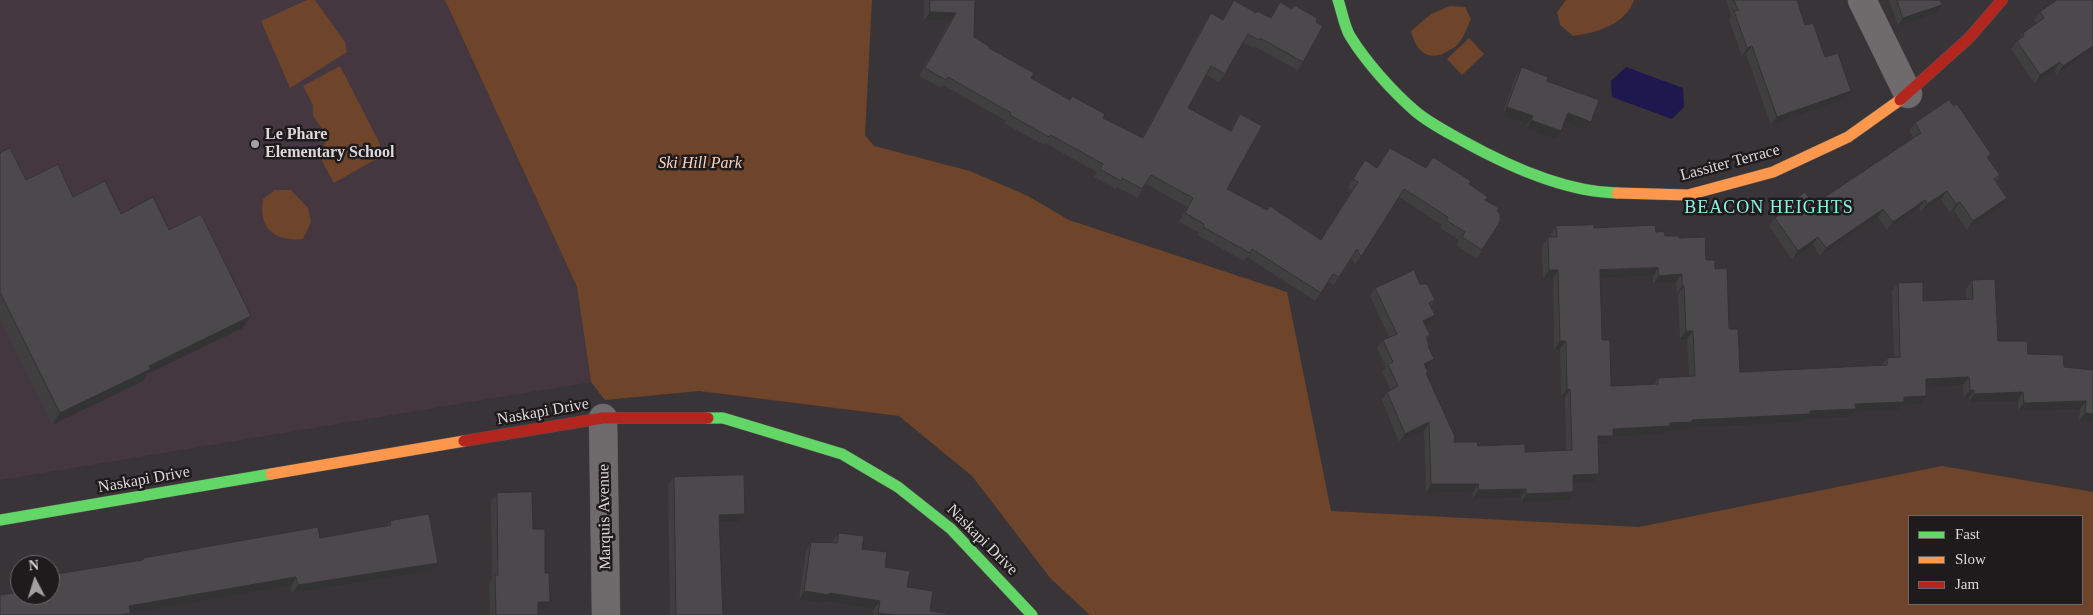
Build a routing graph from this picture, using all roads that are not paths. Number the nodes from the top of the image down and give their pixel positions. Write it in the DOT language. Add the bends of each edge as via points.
graph roads {
  1 [pos="1338,0"];
  2 [pos="1862,0"];
  3 [pos="2002,0"];
  4 [pos="1908,94"];
  5 [pos="603,418"];
  6 [pos="0,520"];
  7 [pos="606,615"];
  8 [pos="1032,615"];
  1 -- 4 [label="street, Lassiter Terrace" via="1349,34 1368,63 1415,111 1501,162 1597,193 1688,195 1773,172 1848,137"];
  2 -- 4 [label="street"];
  3 -- 4 [label="street, Lassiter Terrace" via="1969,38"];
  5 -- 6 [label="street, Naskapi Drive"];
  5 -- 7 [label="street, Marquis Avenue"];
  5 -- 8 [label="street, Naskapi Drive" via="723,418 842,454 898,487 951,528"];
}
